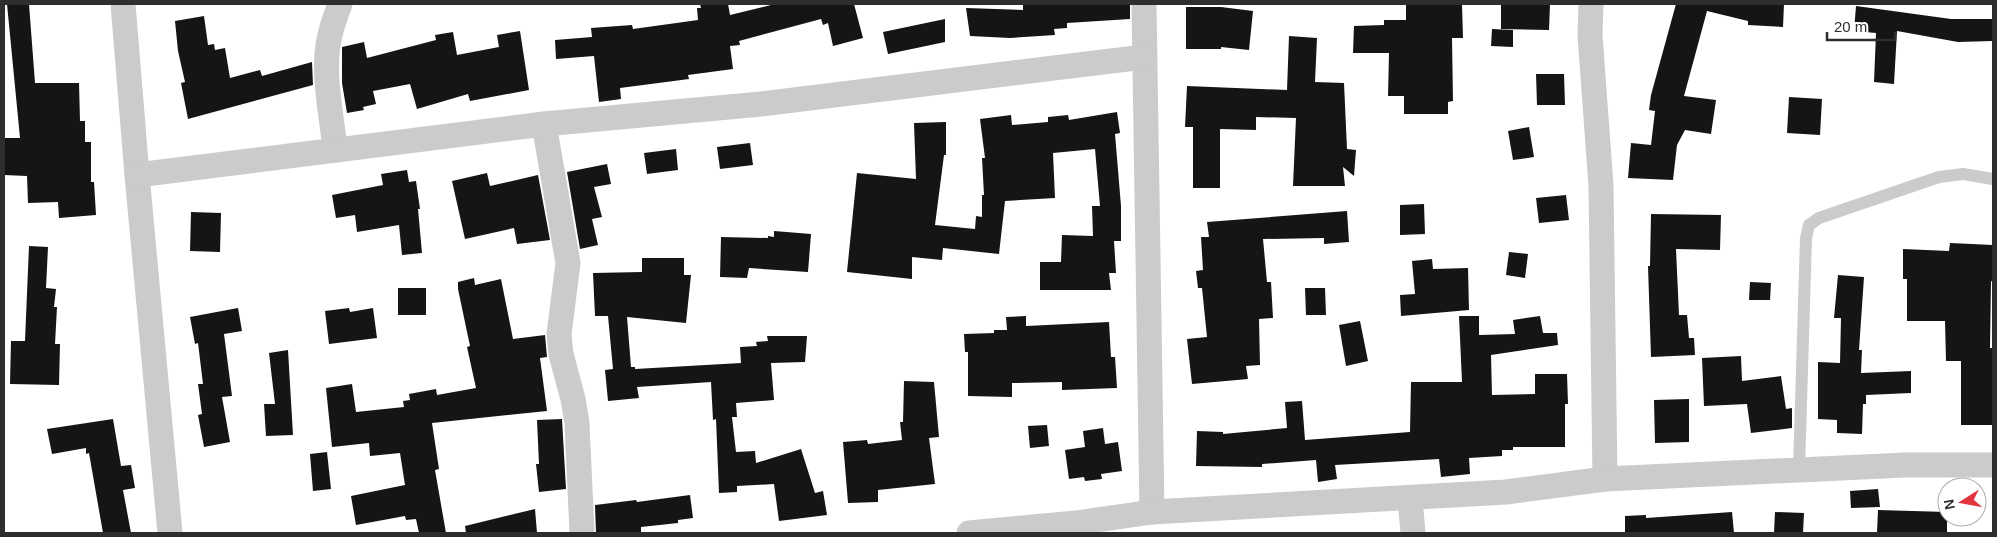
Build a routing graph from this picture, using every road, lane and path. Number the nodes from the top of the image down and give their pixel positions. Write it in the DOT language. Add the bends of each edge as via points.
graph roads {
  1 [pos="123,4"];
  2 [pos="340,4"];
  3 [pos="1144,4"];
  4 [pos="1591,4"];
  5 [pos="1144,57"];
  6 [pos="544,124"];
  7 [pos="335,150"];
  8 [pos="136,175"];
  9 [pos="1993,179"];
  10 [pos="1993,465"];
  11 [pos="1799,470"];
  12 [pos="1605,479"];
  13 [pos="1410,499"];
  14 [pos="1152,512"];
  15 [pos="170,533"];
  16 [pos="582,533"];
  17 [pos="969,533"];
  18 [pos="1413,533"];
  1 -- 8 [label="street"];
  2 -- 7 [label="street" via="328,46"];
  3 -- 5 [label="street"];
  4 -- 12 [label="street" via="1590,35 1601,186"];
  5 -- 6 [label="street" via="762,104"];
  5 -- 14 [label="street"];
  6 -- 7 [label="street"];
  6 -- 16 [label="street" via="568,263 559,334 577,423"];
  7 -- 8 [label="street"];
  8 -- 15 [label="street"];
  9 -- 11 [label="lane" via="1963,174 1939,177 1819,218 1809,225"];
  10 -- 11 [label="street"];
  11 -- 12 [label="street"];
  12 -- 13 [label="street" via="1506,492"];
  13 -- 14 [label="street"];
  13 -- 18 [label="street"];
  14 -- 17 [label="street"];
}
